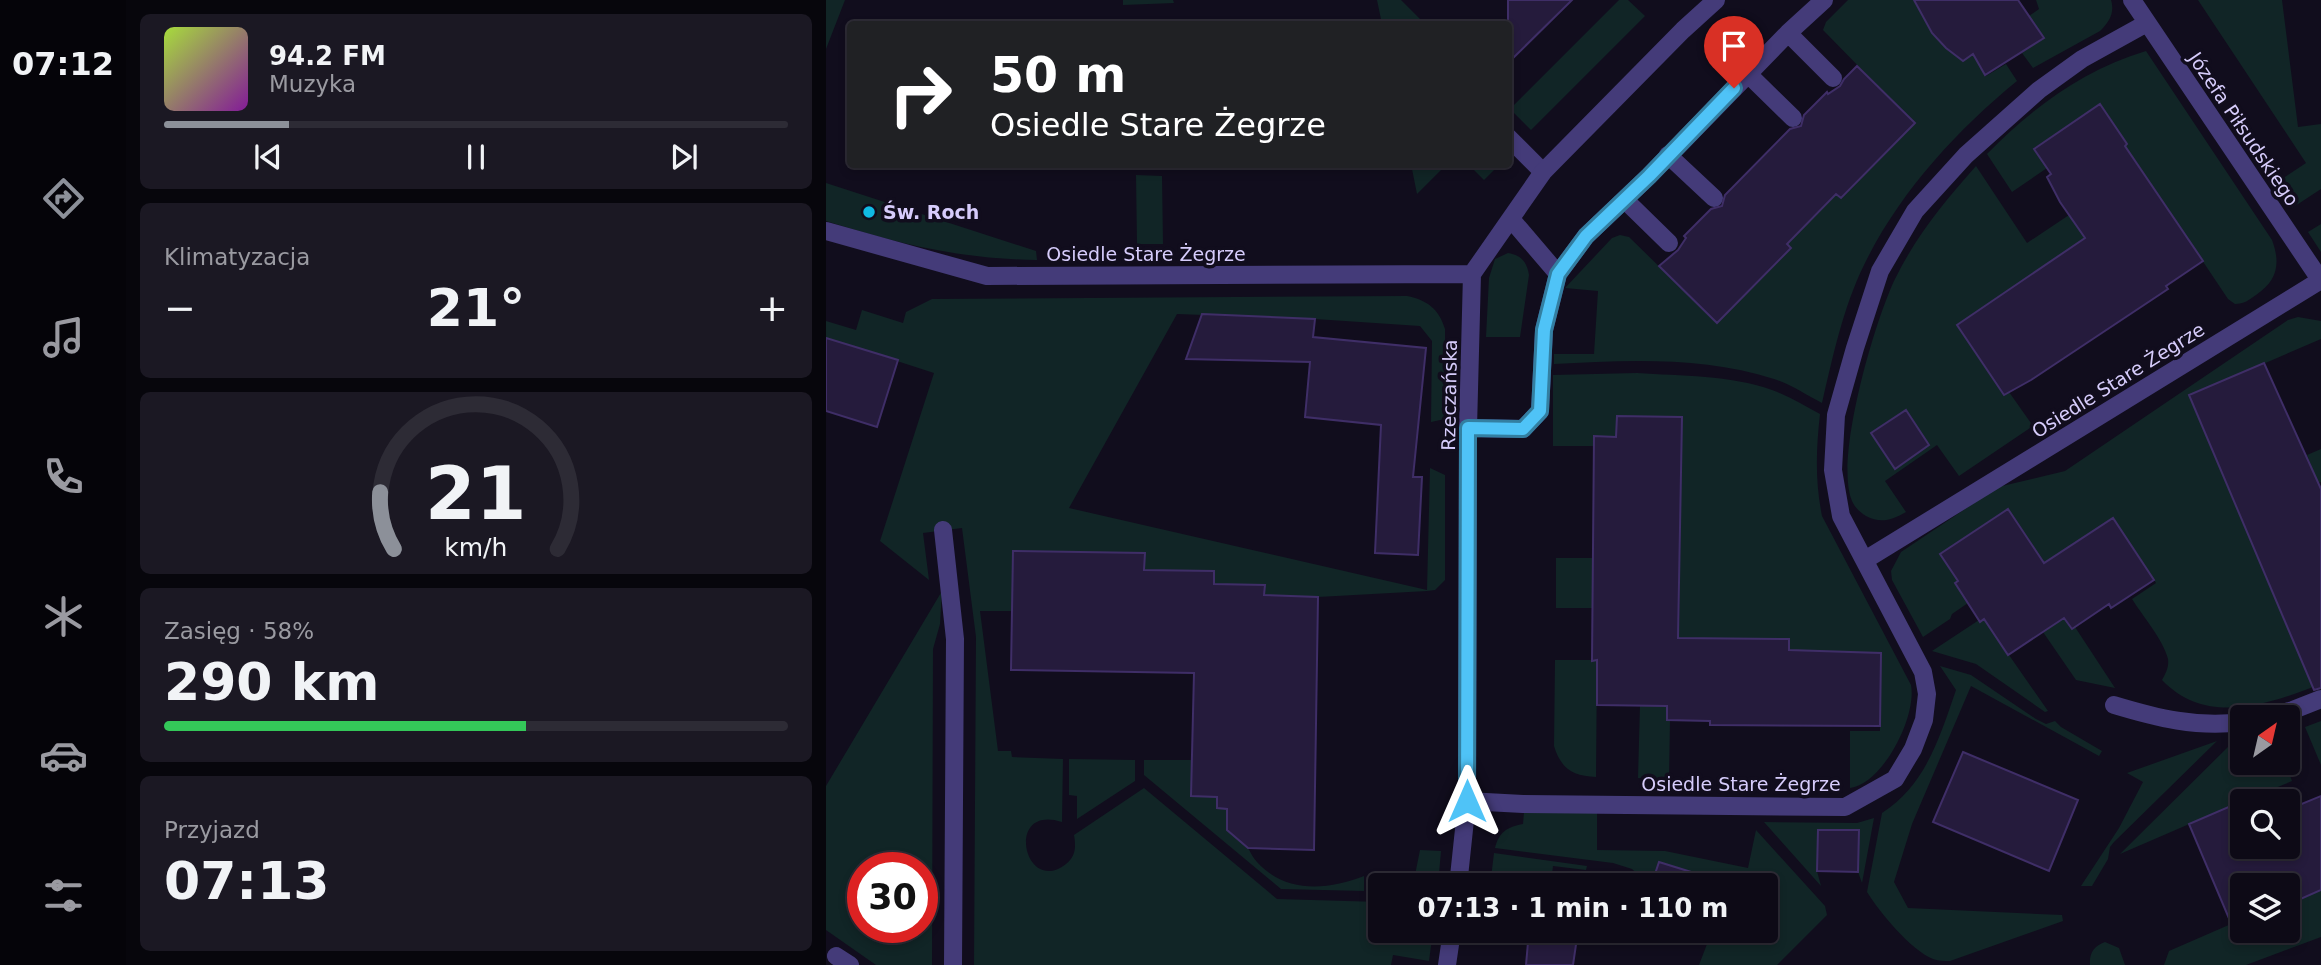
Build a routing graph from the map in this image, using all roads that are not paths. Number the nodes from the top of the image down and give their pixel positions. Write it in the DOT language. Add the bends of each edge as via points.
graph roads {
  1 [pos="1716,0"];
  2 [pos="1824,0"];
  3 [pos="2132,0"];
  4 [pos="2147,23"];
  5 [pos="1788,33"];
  6 [pos="1748,74"];
  7 [pos="1833,78"];
  8 [pos="1793,118"];
  9 [pos="1512,141"];
  10 [pos="1668,155"];
  11 [pos="1543,172"];
  12 [pos="1714,198"];
  13 [pos="1625,200"];
  14 [pos="1511,219"];
  15 [pos="826,231"];
  16 [pos="1668,243"];
  17 [pos="1472,274"];
  18 [pos="1558,274"];
  19 [pos="2321,280"];
  20 [pos="1468,428"];
  21 [pos="943,530"];
  22 [pos="1865,561"];
  23 [pos="2321,699"];
  24 [pos="2114,705"];
  25 [pos="2300,708"];
  26 [pos="2230,724"];
  27 [pos="1467,801"];
  28 [pos="1459,873"];
  29 [pos="1450,943"];
  30 [pos="953,965"];
  31 [pos="1447,965"];
  1 -- 11 [label="street"];
  2 -- 5 [label="street"];
  3 -- 4 [label="street, Józefa Piłsudskiego"];
  4 -- 19 [label="street, Józefa Piłsudskiego"];
  4 -- 22 [label="street, Osiedle Stare Żegrze" via="2039,90 1966,155 1915,211 1880,271 1836,415 1833,470 1841,516"];
  5 -- 6 [label="street"];
  5 -- 7 [label="street"];
  6 -- 8 [label="street"];
  6 -- 10 [label="street"];
  9 -- 11 [label="street"];
  10 -- 12 [label="street"];
  10 -- 13 [label="street"];
  11 -- 14 [label="street"];
  13 -- 16 [label="street"];
  13 -- 18 [label="street" via="1586,236"];
  14 -- 17 [label="street"];
  14 -- 18 [label="street"];
  15 -- 17 [label="street, Osiedle Stare Żegrze" via="987,276"];
  17 -- 20 [label="street, Rzeczańska"];
  18 -- 20 [label="street" via="1544,330 1540,411 1523,429"];
  19 -- 22 [label="street, Osiedle Stare Żegrze"];
  20 -- 27 [label="street, Rzeczańska"];
  21 -- 30 [label="street" via="955,639"];
  22 -- 27 [label="street, Osiedle Stare Żegrze" via="1923,672 1927,694 1924,720 1895,779 1845,807"];
  23 -- 25 [label="street"];
  24 -- 26 [label="street" via="2194,725"];
  27 -- 28 [label="street, Rzeczańska"];
  29 -- 31 [label="street"];
}
